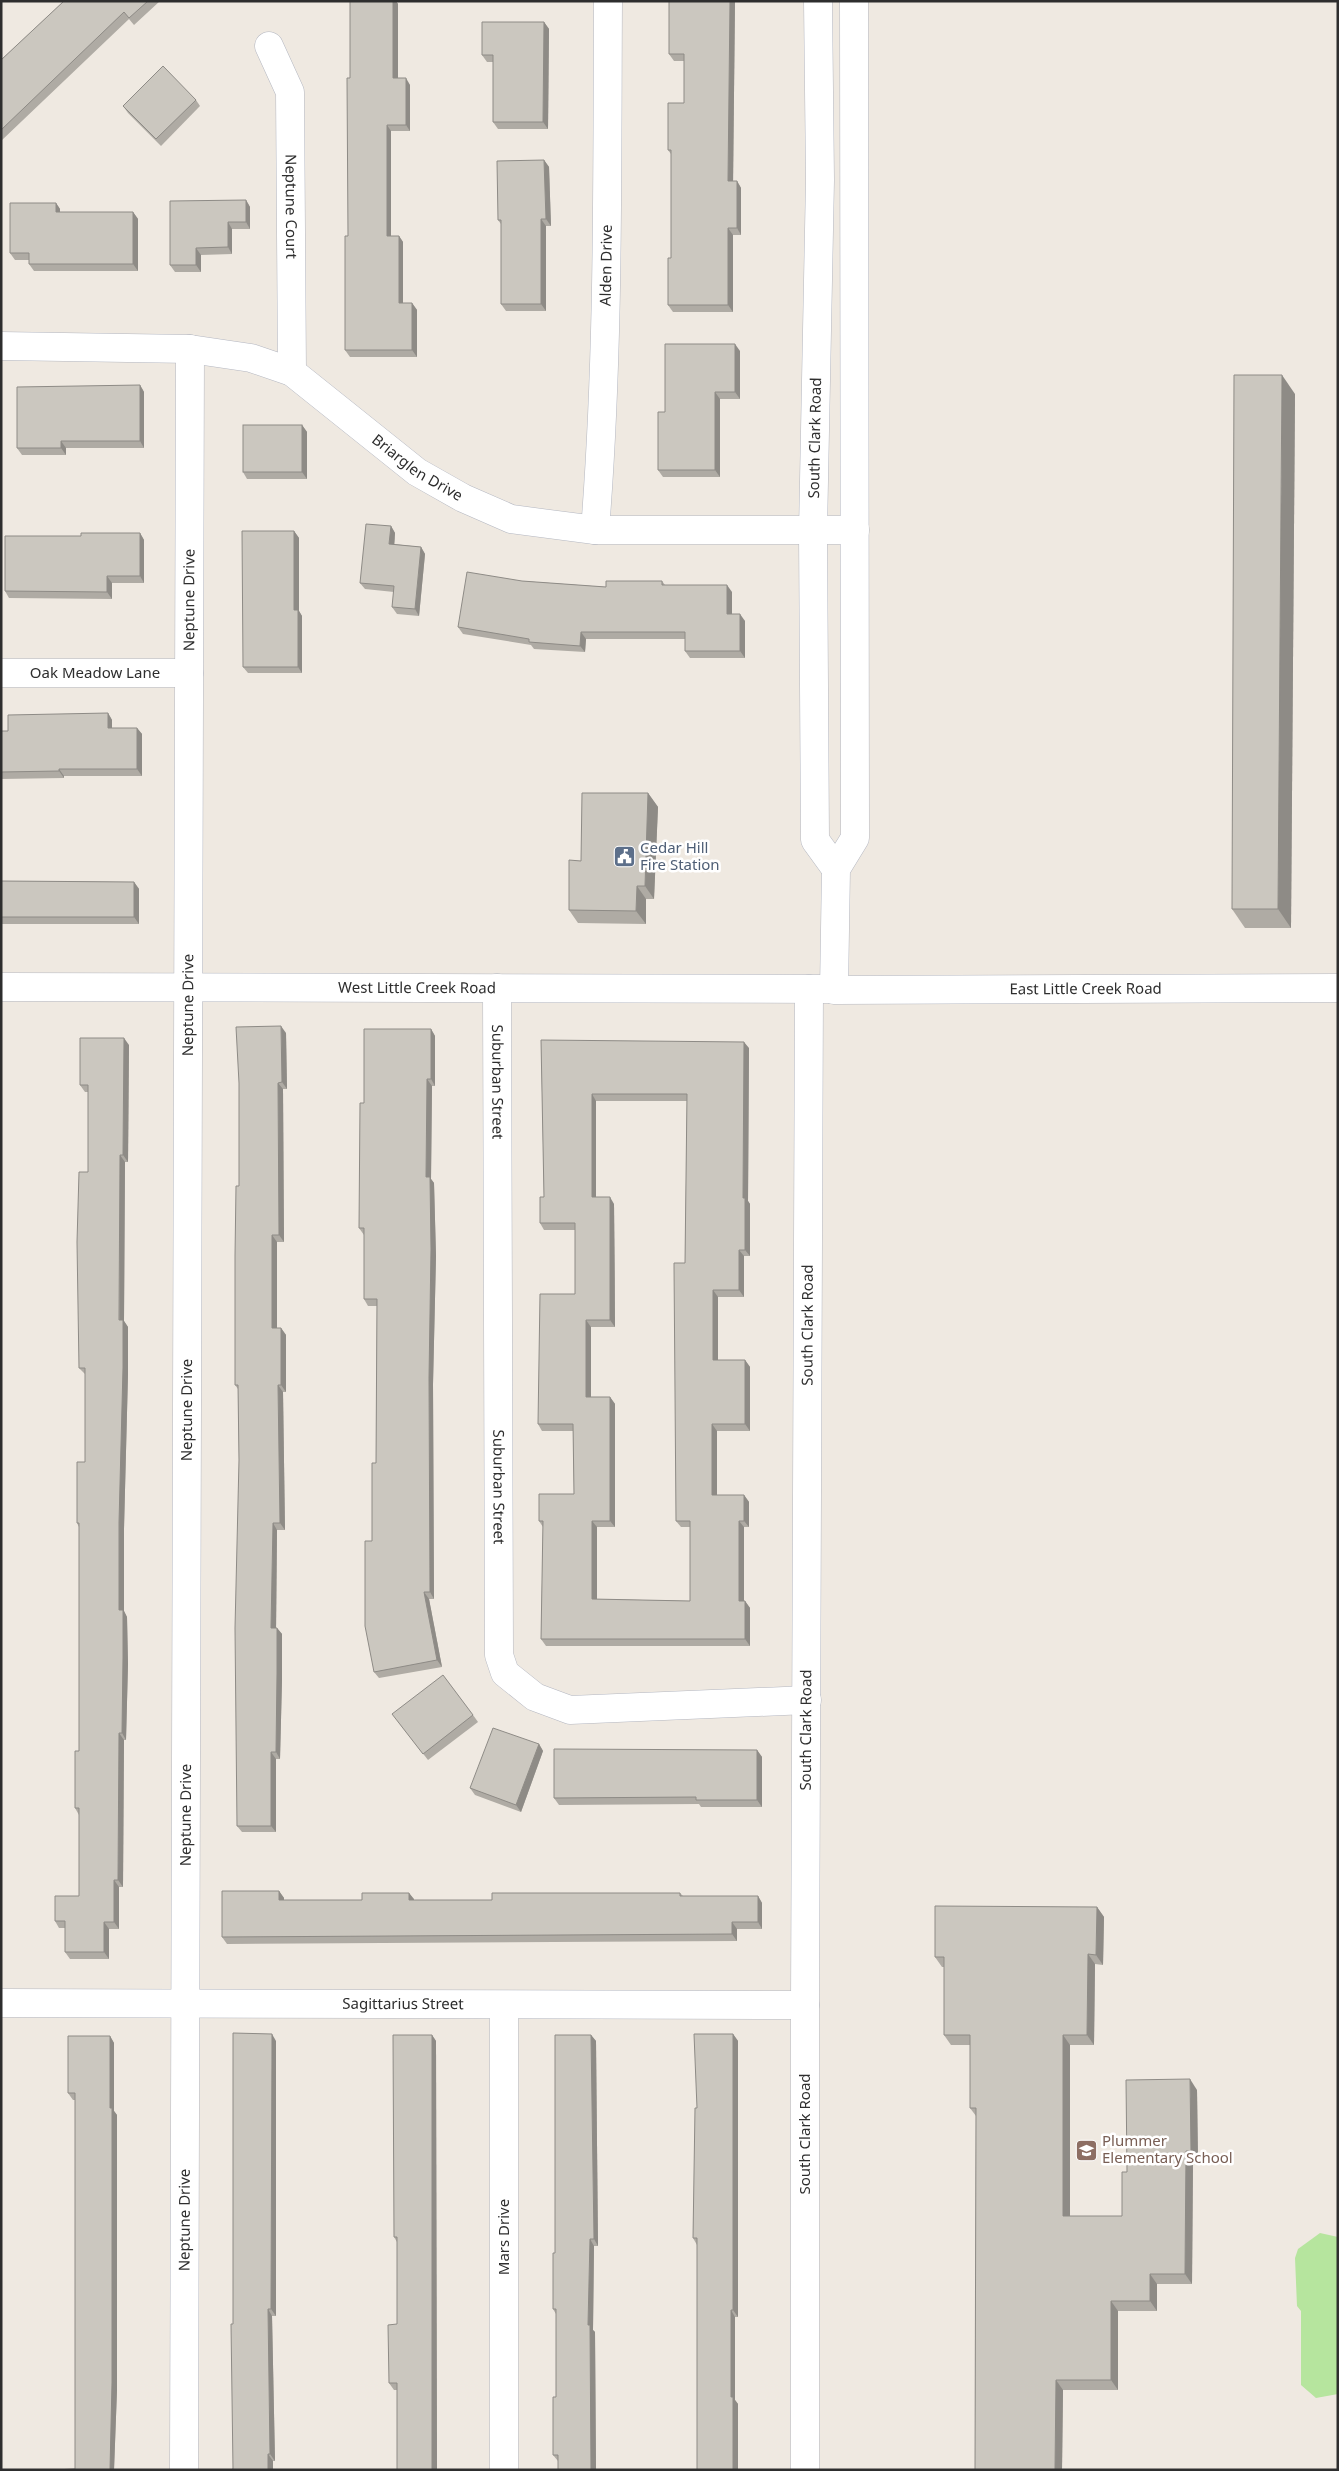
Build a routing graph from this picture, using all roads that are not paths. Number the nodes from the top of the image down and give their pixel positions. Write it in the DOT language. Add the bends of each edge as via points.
graph roads {
  1 [pos="608,1"];
  2 [pos="818,1"];
  3 [pos="854,1"];
  4 [pos="269,46"];
  5 [pos="1,346"];
  6 [pos="190,349"];
  7 [pos="292,372"];
  8 [pos="595,530"];
  9 [pos="855,530"];
  10 [pos="813,531"];
  11 [pos="1,673"];
  12 [pos="188,673"];
  13 [pos="836,869"];
  14 [pos="1,987"];
  15 [pos="189,987"];
  16 [pos="497,988"];
  17 [pos="1338,988"];
  18 [pos="821,989"];
  19 [pos="807,1700"];
  20 [pos="1,2002"];
  21 [pos="187,2004"];
  22 [pos="504,2005"];
  23 [pos="805,2005"];
  24 [pos="184,2470"];
  25 [pos="504,2470"];
  26 [pos="805,2470"];
  1 -- 8 [label="street, Alden Drive" via="607,279 603,433"];
  2 -- 10 [label="street, South Clark Road" via="820,180"];
  3 -- 9 [label="street"];
  4 -- 7 [label="street, Neptune Court" via="290,92"];
  5 -- 6 [label="street, Briarglen Drive"];
  6 -- 7 [label="street, Briarglen Drive" via="251,358"];
  6 -- 12 [label="street, Neptune Drive"];
  7 -- 8 [label="street, Briarglen Drive" via="417,472 463,498 511,520"];
  8 -- 10 [label="street, Briarglen Drive"];
  9 -- 10 [label="street, Briarglen Drive"];
  9 -- 13 [label="street" via="855,838"];
  10 -- 13 [label="street, South Clark Road" via="815,840"];
  11 -- 12 [label="street, Oak Meadow Lane"];
  12 -- 15 [label="street, Neptune Drive"];
  13 -- 18 [label="street, South Clark Road"];
  14 -- 15 [label="street, West Little Creek Road"];
  15 -- 16 [label="street, West Little Creek Road"];
  15 -- 21 [label="street, Neptune Drive"];
  16 -- 18 [label="street, West Little Creek Road"];
  16 -- 19 [label="street, Suburban Street" via="499,1655 506,1673 535,1697 570,1710"];
  17 -- 18 [label="street, East Little Creek Road"];
  18 -- 19 [label="street, South Clark Road"];
  19 -- 23 [label="street, South Clark Road"];
  20 -- 21 [label="street, Sagittarius Street"];
  21 -- 22 [label="street, Sagittarius Street"];
  21 -- 24 [label="street, Neptune Drive"];
  22 -- 23 [label="street, Sagittarius Street"];
  22 -- 25 [label="street, Mars Drive"];
  23 -- 26 [label="street, South Clark Road"];
}
